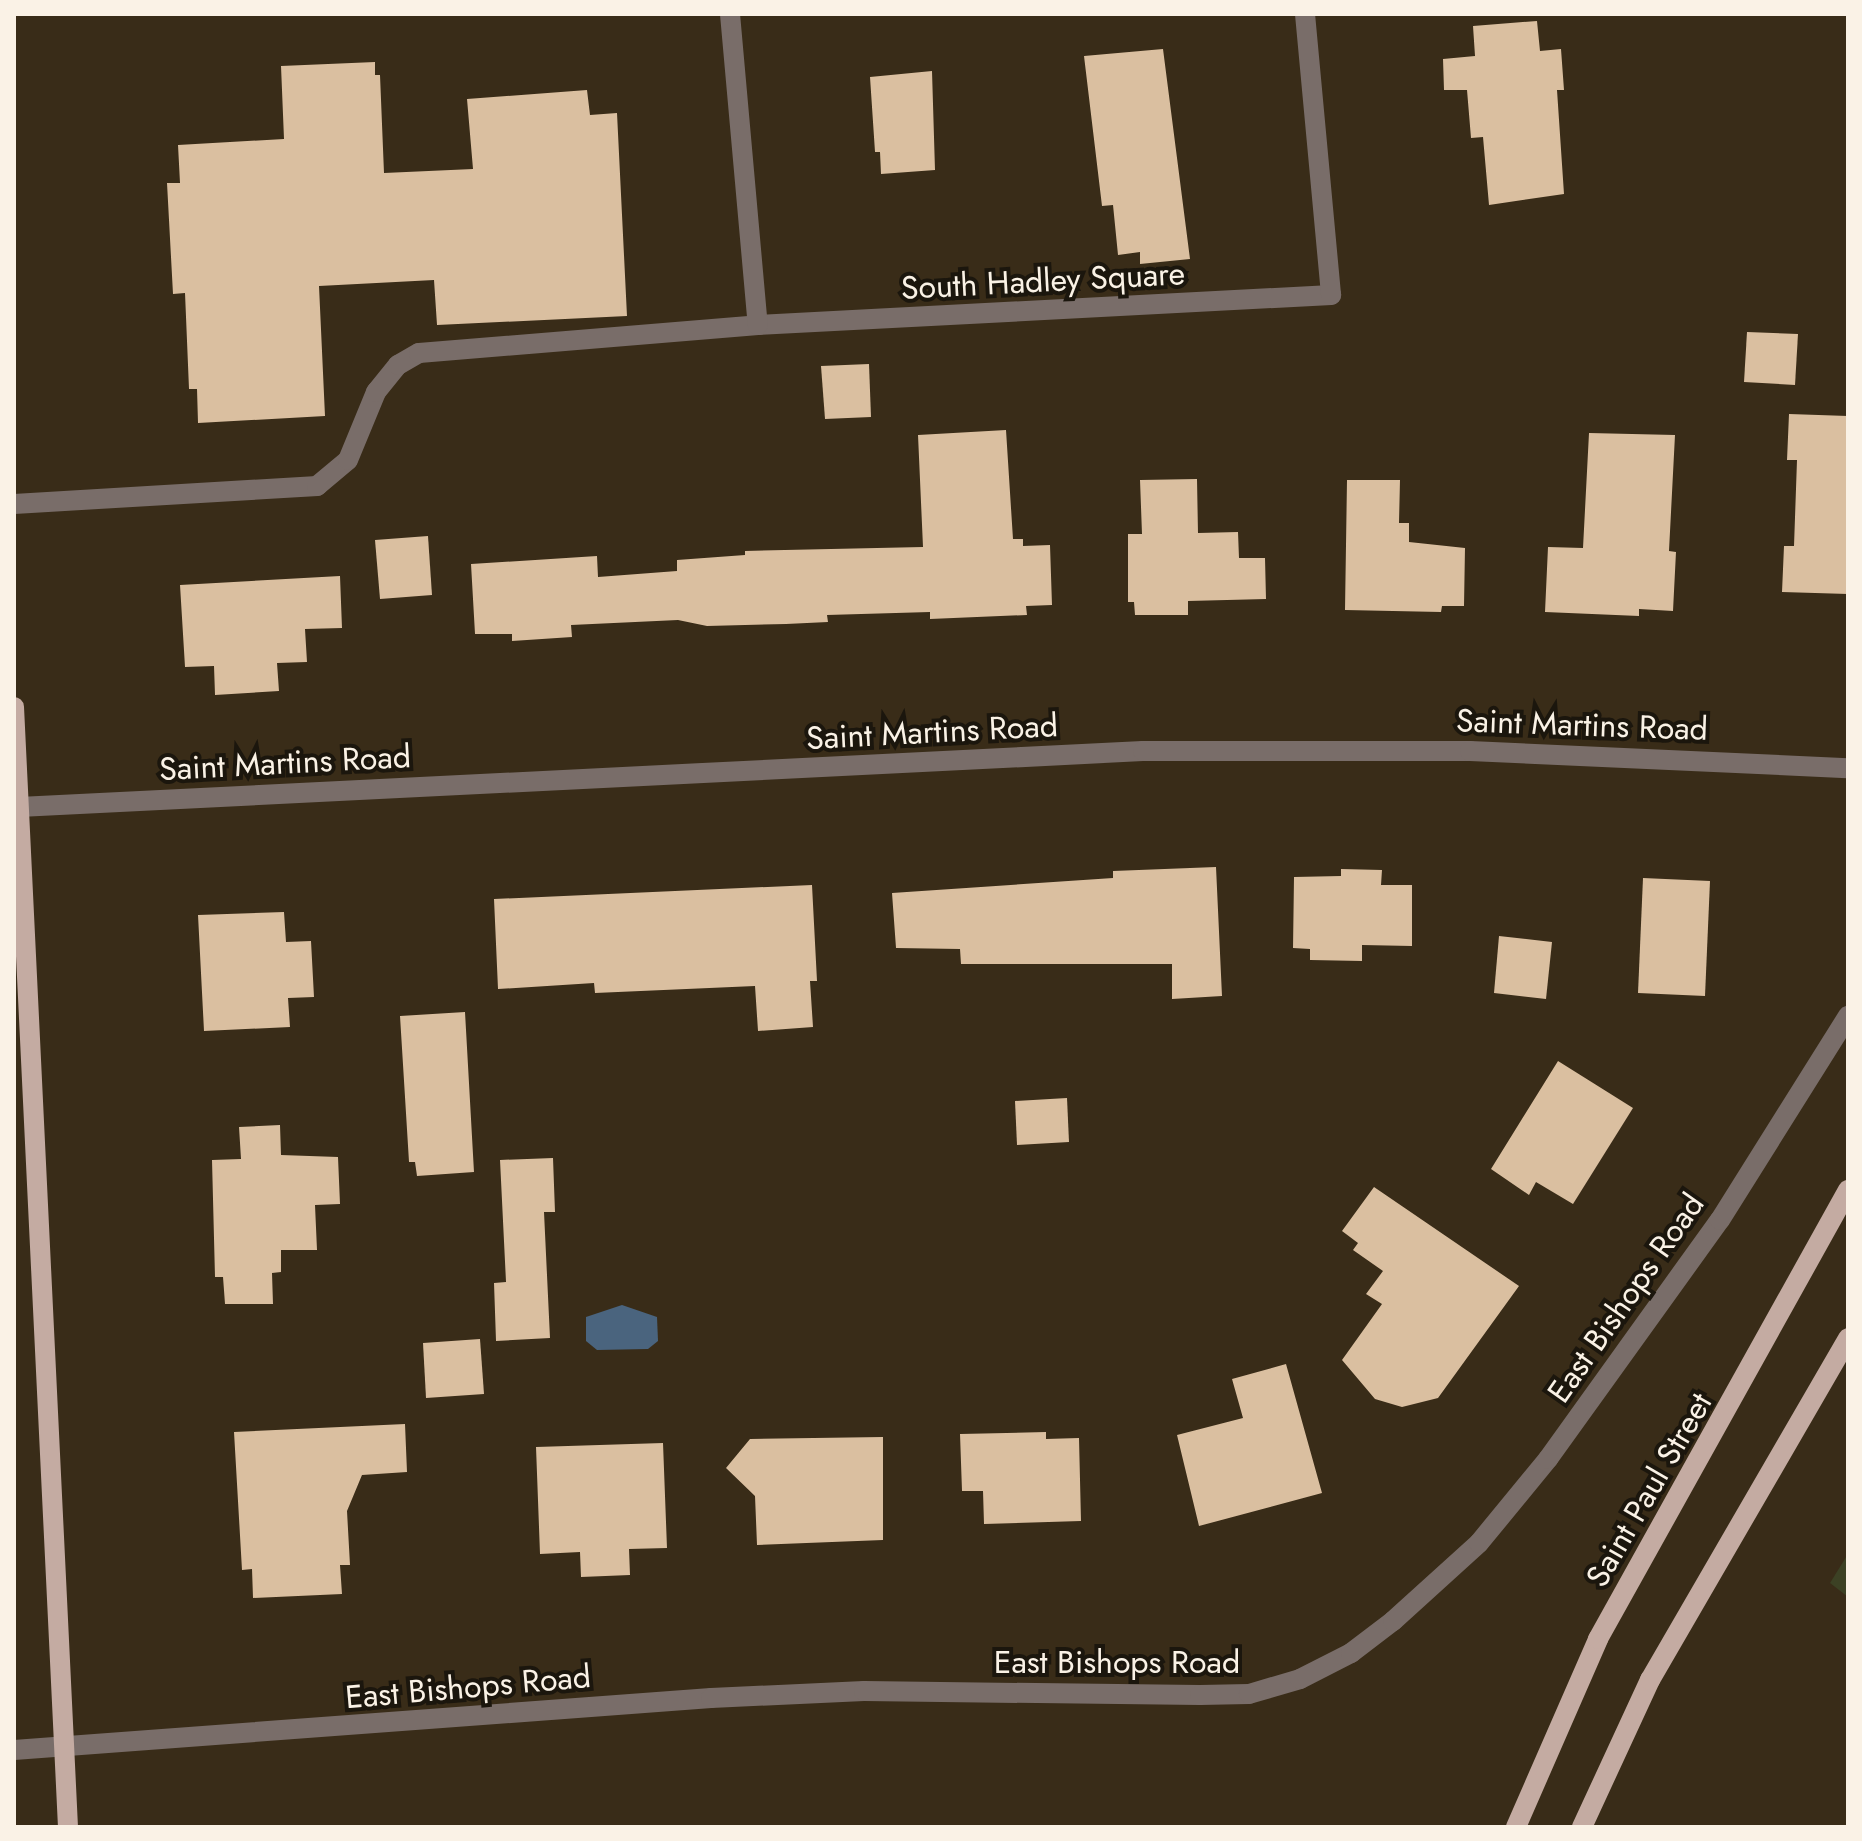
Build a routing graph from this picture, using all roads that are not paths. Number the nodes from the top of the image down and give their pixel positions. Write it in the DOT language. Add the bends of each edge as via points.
graph roads {
  1 [pos="730,14"];
  2 [pos="1305,14"];
  3 [pos="758,325"];
  4 [pos="14,504"];
  5 [pos="14,707"];
  6 [pos="15,754"];
  7 [pos="1848,768"];
  8 [pos="19,807"];
  9 [pos="1848,1016"];
  10 [pos="1848,1190"];
  11 [pos="1848,1338"];
  12 [pos="64,1748"];
  13 [pos="14,1750"];
  14 [pos="68,1827"];
  15 [pos="1516,1827"];
  16 [pos="1582,1827"];
  1 -- 3 [label="street"];
  2 -- 3 [label="street, South Hadley Square" via="1331,295"];
  3 -- 4 [label="street, South Hadley Square" via="419,353 398,365 376,392 348,460 317,486"];
  5 -- 6 [label="main road"];
  6 -- 8 [label="main road"];
  7 -- 8 [label="street, Saint Martins Road" via="1455,751 1158,751"];
  8 -- 12 [label="main road"];
  9 -- 12 [label="street, East Bishops Road" via="1720,1220 1499,1519 1393,1621 1351,1653 1300,1679 1249,1694 864,1691 711,1698"];
  10 -- 15 [label="main road, Saint Paul Street" via="1598,1639"];
  11 -- 16 [label="main road" via="1650,1680"];
  12 -- 13 [label="street, East Bishops Road"];
  12 -- 14 [label="main road"];
}
